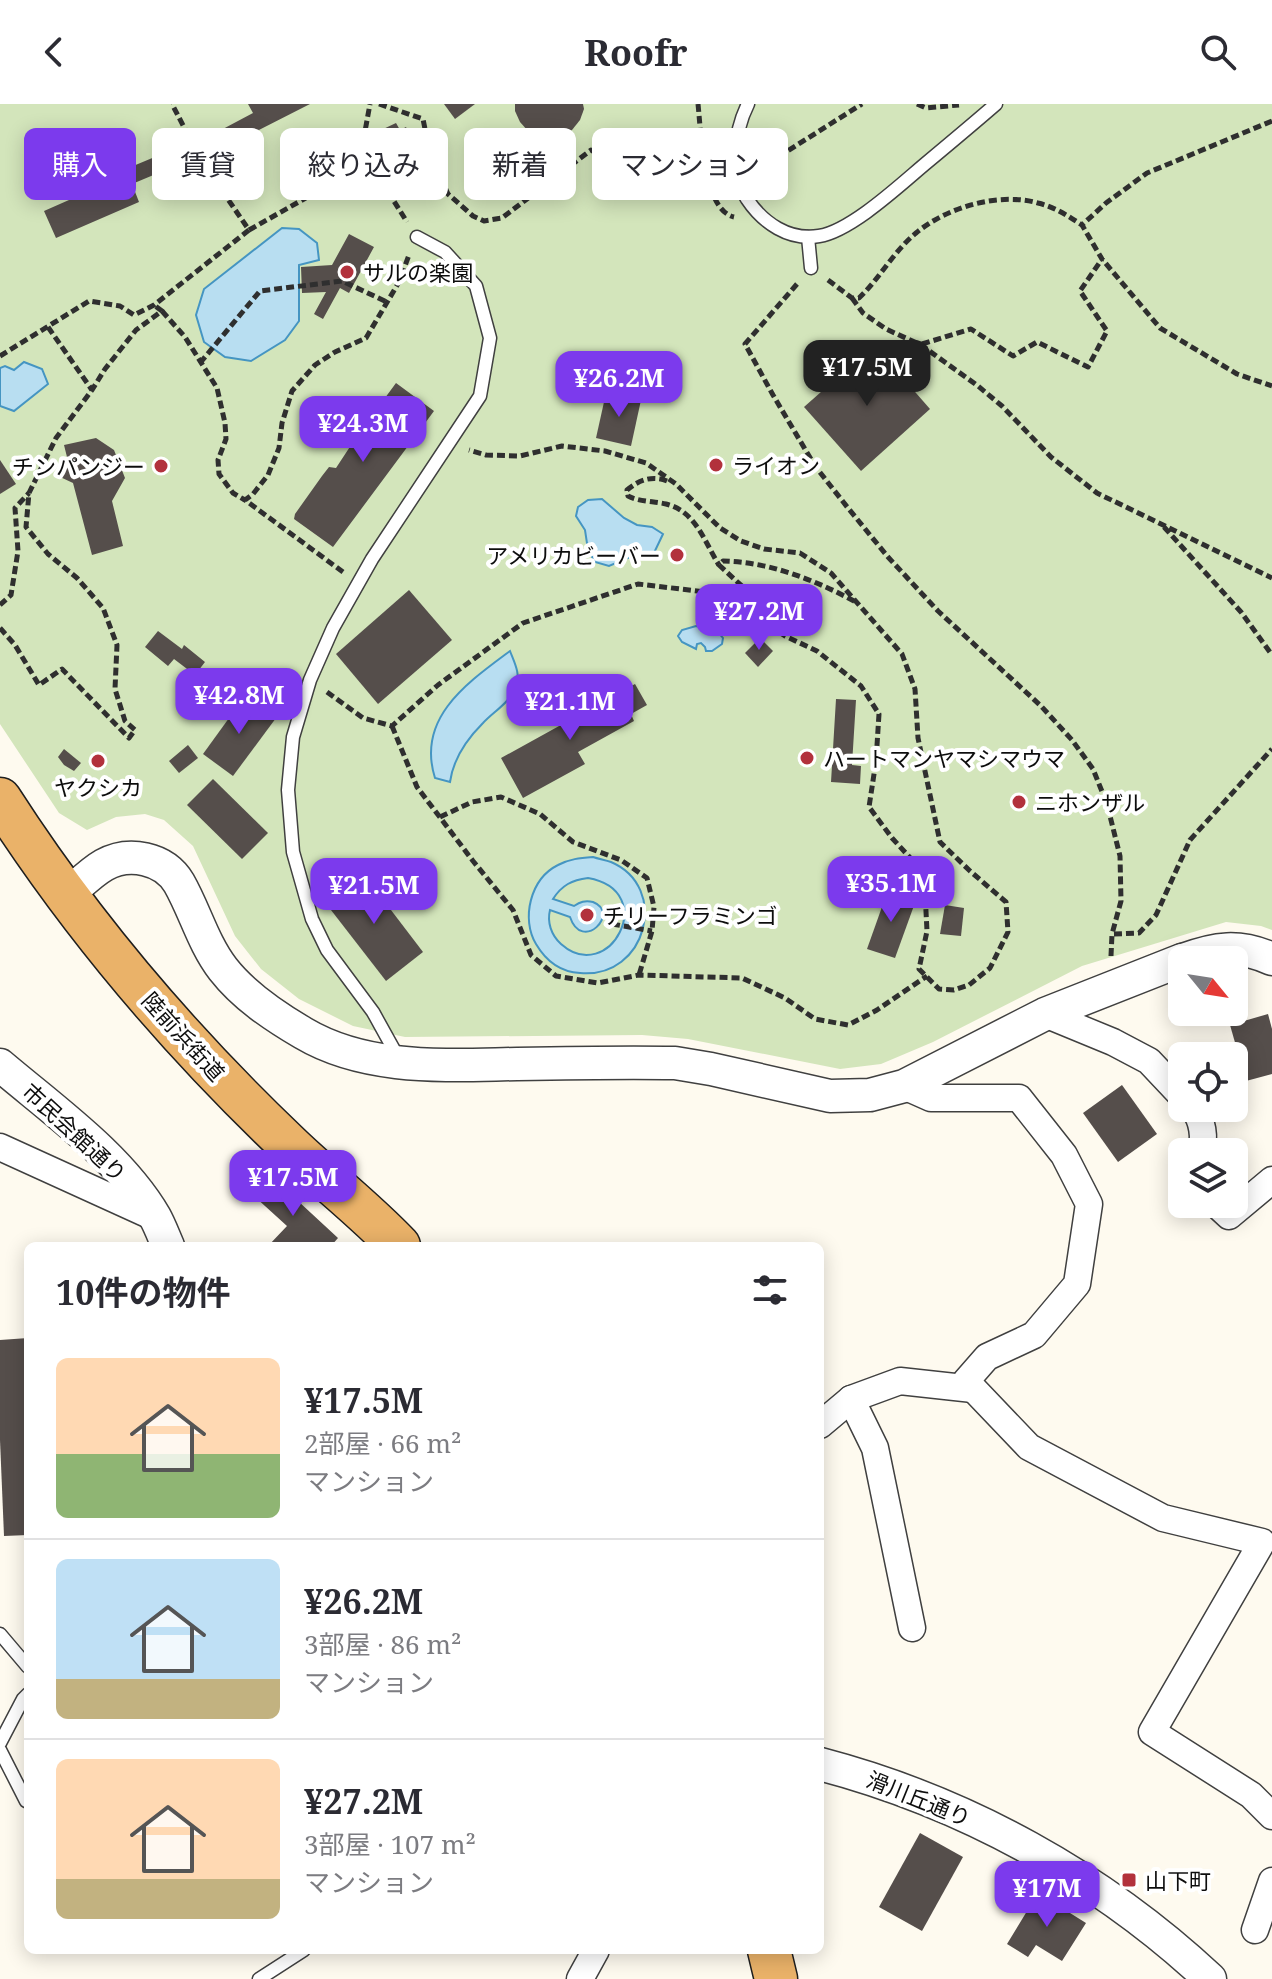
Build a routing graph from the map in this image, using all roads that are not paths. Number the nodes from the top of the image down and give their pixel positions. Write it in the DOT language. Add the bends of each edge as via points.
graph roads {
  1 [pos="748,104"];
  2 [pos="996,104"];
  3 [pos="417,237"];
  4 [pos="808,237"];
  5 [pos="811,268"];
  6 [pos="0,799"];
  7 [pos="66,896"];
  8 [pos="1248,951"];
  9 [pos="1272,959"];
  10 [pos="1168,965"];
  11 [pos="1045,1014"];
  12 [pos="402,1064"];
  13 [pos="0,1065"];
  14 [pos="1168,1081"];
  15 [pos="904,1086"];
  16 [pos="0,1147"];
  17 [pos="1272,1180"];
  18 [pos="1248,1200"];
  19 [pos="162,1232"];
  20 [pos="395,1242"];
  21 [pos="973,1389"];
  22 [pos="851,1399"];
  23 [pos="824,1422"];
  24 [pos="912,1628"];
  25 [pos="0,1634"];
  26 [pos="24,1662"];
  27 [pos="24,1698"];
  28 [pos="0,1743"];
  29 [pos="0,1750"];
  30 [pos="824,1765"];
  31 [pos="24,1797"];
  32 [pos="1272,1816"];
  33 [pos="1272,1881"];
  34 [pos="1255,1930"];
  35 [pos="298,1954"];
  36 [pos="594,1954"];
  37 [pos="770,1954"];
  38 [pos="259,1979"];
  39 [pos="580,1979"];
  40 [pos="776,1979"];
  41 [pos="1210,1979"];
  1 -- 4 [label="lane" via="738,135 736,172 743,192 754,210 775,227"];
  2 -- 4 [label="lane" via="864,214 823,236"];
  3 -- 12 [label="lane" via="445,252 476,286 490,338 480,396 333,628 293,737 288,790 293,852 312,919"];
  4 -- 5 [label="lane"];
  6 -- 7 [label="highway, 陸前浜街道"];
  7 -- 12 [label="street" via="105,864 130,857 149,859 177,880 207,945 232,979 260,1004 307,1036"];
  7 -- 20 [label="highway, 陸前浜街道" via="217,1073"];
  8 -- 9 [label="street"];
  10 -- 11 [label="street"];
  11 -- 14 [label="street" via="1149,1061"];
  11 -- 15 [label="street"];
  12 -- 15 [label="street" via="675,1063 830,1096 870,1095"];
  13 -- 19 [label="street, 市民会館通り" via="124,1175"];
  15 -- 21 [label="street" via="931,1098 1019,1098 1064,1155 1089,1204 1077,1284 1034,1335 987,1357 966,1381"];
  16 -- 19 [label="street"];
  17 -- 18 [label="street"];
  21 -- 22 [label="street" via="900,1381"];
  21 -- 32 [label="street" via="1029,1447 1163,1518 1262,1542 1152,1732 1251,1795"];
  22 -- 23 [label="street"];
  22 -- 24 [label="street" via="875,1448"];
  25 -- 26 [label="lane"];
  27 -- 28 [label="lane"];
  29 -- 31 [label="lane"];
  30 -- 41 [label="street, 滑川丘通り" via="949,1807 1029,1848 1145,1923"];
  33 -- 34 [label="street"];
  35 -- 38 [label="lane"];
  36 -- 39 [label="street"];
  37 -- 40 [label="highway"];
}
